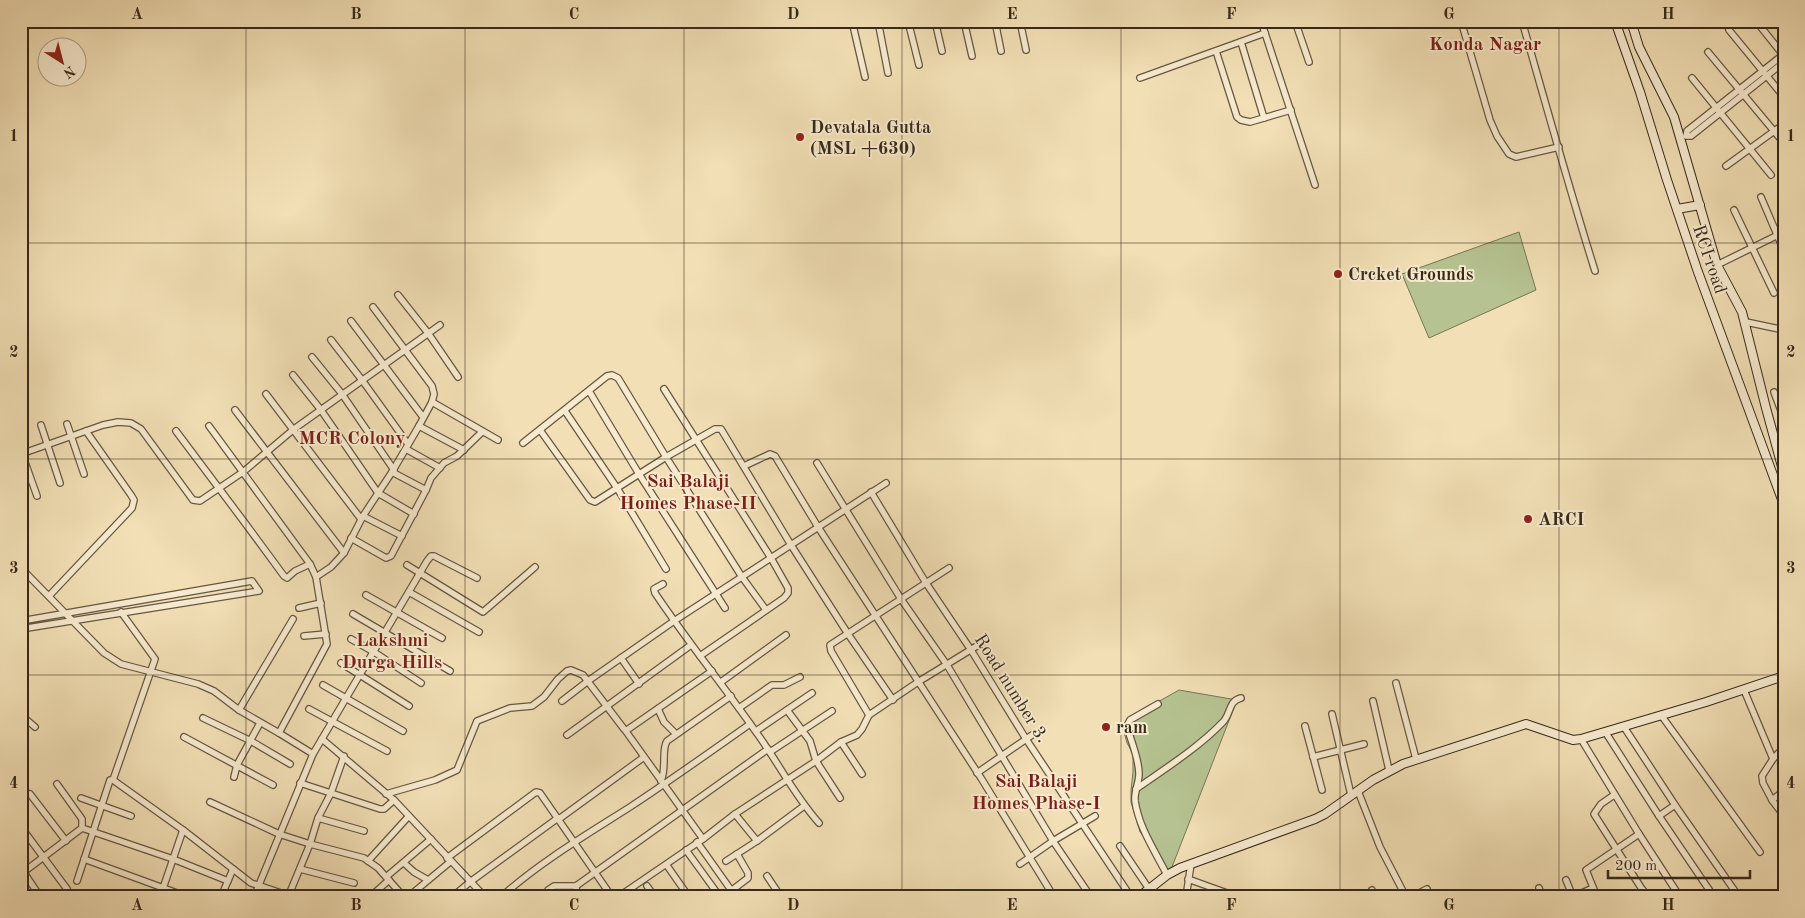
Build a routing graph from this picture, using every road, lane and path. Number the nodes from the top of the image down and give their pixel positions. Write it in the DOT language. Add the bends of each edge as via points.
graph roads {
  1 [pos="852,21"];
  2 [pos="878,21"];
  3 [pos="908,21"];
  4 [pos="935,21"];
  5 [pos="964,21"];
  6 [pos="995,21"];
  7 [pos="1020,21"];
  8 [pos="1261,21"];
  9 [pos="1295,21"];
  10 [pos="1461,21"];
  11 [pos="1522,21"];
  12 [pos="1615,21"];
  13 [pos="1630,21"];
  14 [pos="1756,21"];
  15 [pos="1729,30"];
  16 [pos="1265,33"];
  17 [pos="1241,42"];
  18 [pos="1026,50"];
  19 [pos="942,51"];
  20 [pos="1001,51"];
  21 [pos="1216,51"];
  22 [pos="1708,52"];
  23 [pos="1783,54"];
  24 [pos="972,56"];
  25 [pos="1308,62"];
  26 [pos="1784,62"];
  27 [pos="919,65"];
  28 [pos="888,73"];
  29 [pos="1764,73"];
  30 [pos="865,77"];
  31 [pos="1140,78"];
  32 [pos="1692,78"];
  33 [pos="1741,92"];
  34 [pos="1784,97"];
  35 [pos="1291,110"];
  36 [pos="1718,110"];
  37 [pos="1264,118"];
  38 [pos="1784,124"];
  39 [pos="1774,132"];
  40 [pos="1683,137"];
  41 [pos="1784,143"];
  42 [pos="1559,147"];
  43 [pos="1750,149"];
  44 [pos="1726,166"];
  45 [pos="1771,175"];
  46 [pos="1315,185"];
  47 [pos="1761,197"];
  48 [pos="1700,205"];
  49 [pos="1676,209"];
  50 [pos="1734,210"];
  51 [pos="1784,232"];
  52 [pos="1777,236"];
  53 [pos="1753,247"];
  54 [pos="1784,251"];
  55 [pos="1717,266"];
  56 [pos="1595,270"];
  57 [pos="1774,293"];
  58 [pos="398,295"];
  59 [pos="373,307"];
  60 [pos="351,321"];
  61 [pos="1746,322"];
  62 [pos="440,325"];
  63 [pos="1784,330"];
  64 [pos="428,333"];
  65 [pos="330,340"];
  66 [pos="405,350"];
  67 [pos="312,358"];
  68 [pos="384,364"];
  69 [pos="292,375"];
  70 [pos="458,377"];
  71 [pos="362,380"];
  72 [pos="664,389"];
  73 [pos="589,391"];
  74 [pos="1774,392"];
  75 [pos="266,394"];
  76 [pos="342,394"];
  77 [pos="432,402"];
  78 [pos="235,410"];
  79 [pos="321,410"];
  80 [pos="565,411"];
  81 [pos="423,417"];
  82 [pos="1769,419"];
  83 [pos="1784,419"];
  84 [pos="67,424"];
  85 [pos="1754,424"];
  86 [pos="41,425"];
  87 [pos="209,426"];
  88 [pos="419,426"];
  89 [pos="294,429"];
  90 [pos="540,430"];
  91 [pos="176,431"];
  92 [pos="86,432"];
  93 [pos="482,432"];
  94 [pos="71,437"];
  95 [pos="696,439"];
  96 [pos="498,440"];
  97 [pos="523,443"];
  98 [pos="48,445"];
  99 [pos="407,447"];
  100 [pos="464,450"];
  101 [pos="267,451"];
  102 [pos="22,453"];
  103 [pos="666,457"];
  104 [pos="817,463"];
  105 [pos="744,466"];
  106 [pos="440,468"];
  107 [pos="393,471"];
  108 [pos="243,472"];
  109 [pos="84,474"];
  110 [pos="639,474"];
  111 [pos="1784,474"];
  112 [pos="60,482"];
  113 [pos="886,483"];
  114 [pos="617,488"];
  115 [pos="218,489"];
  116 [pos="426,490"];
  117 [pos="871,492"];
  118 [pos="378,493"];
  119 [pos="37,496"];
  120 [pos="1784,505"];
  121 [pos="847,508"];
  122 [pos="414,514"];
  123 [pos="362,518"];
  124 [pos="818,527"];
  125 [pos="402,536"];
  126 [pos="351,538"];
  127 [pos="791,545"];
  128 [pos="344,553"];
  129 [pos="771,558"];
  130 [pos="310,564"];
  131 [pos="407,565"];
  132 [pos="535,567"];
  133 [pos="21,568"];
  134 [pos="949,568"];
  135 [pos="666,569"];
  136 [pos="420,573"];
  137 [pos="316,576"];
  138 [pos="742,577"];
  139 [pos="477,578"];
  140 [pos="926,583"];
  141 [pos="663,584"];
  142 [pos="409,592"];
  143 [pos="717,593"];
  144 [pos="366,595"];
  145 [pos="49,596"];
  146 [pos="901,599"];
  147 [pos="321,604"];
  148 [pos="116,605"];
  149 [pos="300,608"];
  150 [pos="726,608"];
  151 [pos="766,610"];
  152 [pos="397,612"];
  153 [pos="65,613"];
  154 [pos="122,614"];
  155 [pos="353,614"];
  156 [pos="876,616"];
  157 [pos="293,619"];
  158 [pos="21,621"];
  159 [pos="73,621"];
  160 [pos="674,621"];
  161 [pos="21,630"];
  162 [pos="385,632"];
  163 [pos="479,632"];
  164 [pos="326,634"];
  165 [pos="848,634"];
  166 [pos="786,635"];
  167 [pos="304,636"];
  168 [pos="442,638"];
  169 [pos="351,639"];
  170 [pos="985,641"];
  171 [pos="691,645"];
  172 [pos="971,650"];
  173 [pos="374,652"];
  174 [pos="700,656"];
  175 [pos="621,658"];
  176 [pos="341,663"];
  177 [pos="947,665"];
  178 [pos="450,671"];
  179 [pos="712,671"];
  180 [pos="151,672"];
  181 [pos="360,675"];
  182 [pos="1784,676"];
  183 [pos="800,677"];
  184 [pos="588,681"];
  185 [pos="721,682"];
  186 [pos="918,682"];
  187 [pos="421,683"];
  188 [pos="1396,683"];
  189 [pos="639,684"];
  190 [pos="323,685"];
  191 [pos="1744,690"];
  192 [pos="812,693"];
  193 [pos="731,696"];
  194 [pos="1241,698"];
  195 [pos="346,699"];
  196 [pos="893,700"];
  197 [pos="562,701"];
  198 [pos="1373,701"];
  199 [pos="1158,704"];
  200 [pos="409,706"];
  201 [pos="607,707"];
  202 [pos="309,708"];
  203 [pos="739,708"];
  204 [pos="658,709"];
  205 [pos="239,710"];
  206 [pos="787,710"];
  207 [pos="832,711"];
  208 [pos="1332,714"];
  209 [pos="21,715"];
  210 [pos="870,715"];
  211 [pos="1660,715"];
  212 [pos="203,718"];
  213 [pos="332,721"];
  214 [pos="260,723"];
  215 [pos="750,724"];
  216 [pos="1306,726"];
  217 [pos="35,727"];
  218 [pos="1624,727"];
  219 [pos="625,730"];
  220 [pos="403,731"];
  221 [pos="756,731"];
  222 [pos="803,731"];
  223 [pos="279,733"];
  224 [pos="1606,733"];
  225 [pos="676,734"];
  226 [pos="567,735"];
  227 [pos="1032,735"];
  228 [pos="184,737"];
  229 [pos="322,739"];
  230 [pos="1026,739"];
  231 [pos="1581,739"];
  232 [pos="250,741"];
  233 [pos="841,742"];
  234 [pos="1364,744"];
  235 [pos="1784,747"];
  236 [pos="1341,749"];
  237 [pos="387,751"];
  238 [pos="769,751"];
  239 [pos="312,754"];
  240 [pos="344,756"];
  241 [pos="1001,756"];
  242 [pos="644,757"];
  243 [pos="1313,757"];
  244 [pos="1416,760"];
  245 [pos="1773,760"];
  246 [pos="816,761"];
  247 [pos="290,764"];
  248 [pos="237,765"];
  249 [pos="1389,770"];
  250 [pos="977,773"];
  251 [pos="862,774"];
  252 [pos="234,777"];
  253 [pos="113,780"];
  254 [pos="788,780"];
  255 [pos="300,783"];
  256 [pos="662,783"];
  257 [pos="57,784"];
  258 [pos="273,785"];
  259 [pos="1136,789"];
  260 [pos="1322,790"];
  261 [pos="1784,791"];
  262 [pos="331,793"];
  263 [pos="1355,793"];
  264 [pos="30,794"];
  265 [pos="386,794"];
  266 [pos="1614,794"];
  267 [pos="81,798"];
  268 [pos="840,798"];
  269 [pos="394,800"];
  270 [pos="1772,800"];
  271 [pos="210,802"];
  272 [pos="1675,805"];
  273 [pos="102,806"];
  274 [pos="804,806"];
  275 [pos="682,810"];
  276 [pos="736,814"];
  277 [pos="131,816"];
  278 [pos="1095,816"];
  279 [pos="1659,816"];
  280 [pos="1784,816"];
  281 [pos="408,817"];
  282 [pos="318,818"];
  283 [pos="558,818"];
  284 [pos="819,823"];
  285 [pos="1082,824"];
  286 [pos="21,827"];
  287 [pos="82,828"];
  288 [pos="183,830"];
  289 [pos="364,831"];
  290 [pos="94,832"];
  291 [pos="279,834"];
  292 [pos="1639,834"];
  293 [pos="431,840"];
  294 [pos="700,840"];
  295 [pos="66,841"];
  296 [pos="757,841"];
  297 [pos="1053,841"];
  298 [pos="575,843"];
  299 [pos="310,844"];
  300 [pos="1120,846"];
  301 [pos="1617,849"];
  302 [pos="686,850"];
  303 [pos="1760,852"];
  304 [pos="737,854"];
  305 [pos="43,857"];
  306 [pos="1030,858"];
  307 [pos="84,859"];
  308 [pos="173,859"];
  309 [pos="449,860"];
  310 [pos="368,861"];
  311 [pos="726,861"];
  312 [pos="404,862"];
  313 [pos="1020,864"];
  314 [pos="1191,864"];
  315 [pos="668,867"];
  316 [pos="233,869"];
  317 [pos="300,869"];
  318 [pos="22,872"];
  319 [pos="594,872"];
  320 [pos="1167,875"];
  321 [pos="767,876"];
  322 [pos="388,878"];
  323 [pos="428,880"];
  324 [pos="1188,880"];
  325 [pos="1566,880"];
  326 [pos="77,881"];
  327 [pos="228,881"];
  328 [pos="470,882"];
  329 [pos="354,883"];
  330 [pos="258,886"];
  331 [pos="576,886"];
  332 [pos="647,886"];
  333 [pos="164,887"];
  334 [pos="67,888"];
  335 [pos="1539,888"];
  336 [pos="1592,888"];
  337 [pos="1149,889"];
  338 [pos="1427,889"];
  339 [pos="731,890"];
  340 [pos="1218,890"];
  341 [pos="1372,890"];
  342 [pos="1643,890"];
  343 [pos="37,892"];
  344 [pos="290,896"];
  345 [pos="160,897"];
  346 [pos="188,897"];
  347 [pos="221,897"];
  348 [pos="254,897"];
  349 [pos="370,897"];
  350 [pos="406,897"];
  351 [pos="452,897"];
  352 [pos="485,897"];
  353 [pos="501,897"];
  354 [pos="547,897"];
  355 [pos="577,897"];
  356 [pos="612,897"];
  357 [pos="618,897"];
  358 [pos="655,897"];
  359 [pos="689,897"];
  360 [pos="721,897"];
  361 [pos="781,897"];
  362 [pos="1054,897"];
  363 [pos="1091,897"];
  364 [pos="1131,897"];
  365 [pos="1138,897"];
  366 [pos="1186,897"];
  367 [pos="1216,897"];
  368 [pos="1231,897"];
  369 [pos="1375,897"];
  370 [pos="1406,897"];
  371 [pos="1411,897"];
  372 [pos="1543,897"];
  373 [pos="1573,897"];
  374 [pos="1597,897"];
  375 [pos="1636,897"];
  376 [pos="1647,897"];
  377 [pos="1680,897"];
  378 [pos="1714,897"];
  379 [pos="1739,897"];
  1 -- 30 [label="street"];
  2 -- 28 [label="street"];
  3 -- 27 [label="street"];
  4 -- 19 [label="street"];
  5 -- 24 [label="street"];
  6 -- 20 [label="street"];
  7 -- 18 [label="street"];
  8 -- 16 [label="street"];
  9 -- 25 [label="street"];
  10 -- 42 [label="street" via="1490,120 1509,154 1516,157"];
  11 -- 42 [label="street"];
  12 -- 49 [label="main road, RCI road"];
  13 -- 40 [label="main road" via="1639,47"];
  14 -- 23 [label="street"];
  15 -- 29 [label="street"];
  16 -- 17 [label="street"];
  16 -- 35 [label="street"];
  17 -- 21 [label="street"];
  17 -- 37 [label="street"];
  21 -- 31 [label="street"];
  21 -- 37 [label="street" via="1237,117 1245,122"];
  22 -- 33 [label="street"];
  23 -- 29 [label="street"];
  26 -- 29 [label="street"];
  29 -- 33 [label="street"];
  29 -- 34 [label="street"];
  32 -- 36 [label="street"];
  33 -- 36 [label="street"];
  33 -- 39 [label="street"];
  35 -- 37 [label="street"];
  35 -- 46 [label="street"];
  36 -- 40 [label="street" via="1691,136"];
  36 -- 43 [label="street"];
  38 -- 39 [label="street"];
  39 -- 41 [label="street"];
  39 -- 43 [label="street"];
  40 -- 48 [label="main road"];
  42 -- 56 [label="street"];
  43 -- 44 [label="street"];
  43 -- 45 [label="street"];
  47 -- 52 [label="street"];
  48 -- 49 [label="main road"];
  48 -- 55 [label="main road"];
  49 -- 85 [label="main road, RCI road"];
  50 -- 53 [label="street"];
  51 -- 52 [label="street"];
  52 -- 53 [label="street"];
  52 -- 54 [label="street"];
  53 -- 55 [label="street"];
  53 -- 57 [label="street"];
  55 -- 61 [label="main road"];
  58 -- 64 [label="street"];
  59 -- 66 [label="street"];
  60 -- 68 [label="street"];
  61 -- 63 [label="street"];
  61 -- 82 [label="main road"];
  62 -- 64 [label="street"];
  64 -- 66 [label="street"];
  64 -- 70 [label="street"];
  65 -- 71 [label="street"];
  66 -- 68 [label="street"];
  66 -- 77 [label="street" via="432,386"];
  67 -- 76 [label="street"];
  68 -- 71 [label="street"];
  68 -- 81 [label="street"];
  69 -- 79 [label="street"];
  71 -- 76 [label="street"];
  71 -- 99 [label="street"];
  72 -- 95 [label="street"];
  73 -- 80 [label="street"];
  73 -- 103 [label="street" via="608,376 618,378"];
  73 -- 110 [label="street"];
  74 -- 83 [label="street"];
  75 -- 89 [label="street"];
  76 -- 79 [label="street"];
  76 -- 107 [label="street"];
  77 -- 81 [label="street"];
  77 -- 93 [label="street"];
  78 -- 101 [label="street"];
  79 -- 89 [label="street"];
  79 -- 118 [label="street"];
  80 -- 90 [label="street"];
  80 -- 114 [label="street"];
  81 -- 88 [label="street"];
  82 -- 85 [label="main road"];
  82 -- 111 [label="main road"];
  84 -- 94 [label="street"];
  85 -- 120 [label="main road, RCI road"];
  86 -- 98 [label="street"];
  87 -- 108 [label="street"];
  88 -- 99 [label="street"];
  88 -- 100 [label="street"];
  89 -- 101 [label="street"];
  89 -- 123 [label="street"];
  90 -- 97 [label="street"];
  90 -- 114 [label="street" via="590,500 596,502"];
  91 -- 115 [label="street"];
  92 -- 94 [label="street"];
  92 -- 115 [label="street" via="118,422 137,425 193,500 200,500"];
  92 -- 145 [label="street" via="134,504"];
  93 -- 96 [label="street"];
  93 -- 100 [label="street"];
  94 -- 98 [label="street"];
  94 -- 109 [label="street"];
  95 -- 103 [label="street"];
  95 -- 105 [label="street" via="721,429"];
  95 -- 129 [label="street"];
  98 -- 102 [label="street"];
  98 -- 112 [label="street"];
  99 -- 106 [label="street"];
  99 -- 107 [label="street"];
  100 -- 106 [label="street"];
  101 -- 108 [label="street"];
  101 -- 128 [label="street"];
  102 -- 119 [label="street"];
  103 -- 110 [label="street"];
  103 -- 138 [label="street"];
  104 -- 121 [label="street"];
  105 -- 124 [label="street" via="766,455 774,456"];
  105 -- 127 [label="street"];
  106 -- 116 [label="street"];
  107 -- 116 [label="street"];
  107 -- 118 [label="street"];
  108 -- 115 [label="street"];
  108 -- 130 [label="street"];
  110 -- 114 [label="street"];
  110 -- 143 [label="street"];
  113 -- 117 [label="street"];
  114 -- 135 [label="street"];
  115 -- 130 [label="street" via="284,576 287,578"];
  116 -- 122 [label="street"];
  117 -- 121 [label="street"];
  117 -- 140 [label="street, Road number 3."];
  118 -- 122 [label="street"];
  118 -- 123 [label="street"];
  121 -- 124 [label="street"];
  121 -- 146 [label="street"];
  122 -- 125 [label="street"];
  123 -- 125 [label="street"];
  123 -- 126 [label="street"];
  124 -- 127 [label="street"];
  124 -- 156 [label="street"];
  125 -- 126 [label="street" via="387,558"];
  126 -- 128 [label="street"];
  127 -- 129 [label="street"];
  127 -- 165 [label="street"];
  128 -- 137 [label="street" via="331,567"];
  129 -- 138 [label="street"];
  129 -- 151 [label="street" via="786,582 788,592"];
  130 -- 137 [label="street"];
  131 -- 136 [label="street"];
  132 -- 136 [label="street" via="483,612"];
  133 -- 145 [label="street"];
  134 -- 140 [label="street"];
  136 -- 139 [label="street" via="434,556"];
  136 -- 142 [label="street"];
  137 -- 147 [label="street"];
  138 -- 143 [label="street"];
  138 -- 151 [label="street"];
  140 -- 146 [label="street"];
  140 -- 172 [label="street, Road number 3."];
  141 -- 160 [label="street" via="654,591"];
  142 -- 152 [label="street"];
  142 -- 163 [label="street"];
  143 -- 150 [label="street"];
  143 -- 160 [label="street"];
  144 -- 152 [label="street"];
  145 -- 153 [label="street"];
  146 -- 156 [label="street"];
  146 -- 177 [label="street"];
  147 -- 149 [label="street"];
  147 -- 164 [label="street"];
  148 -- 153 [label="street"];
  148 -- 154 [label="street"];
  148 -- 154 [label="street" via="252,581 259,591"];
  151 -- 174 [label="street"];
  152 -- 162 [label="street"];
  152 -- 168 [label="street"];
  153 -- 158 [label="street"];
  153 -- 159 [label="street"];
  154 -- 159 [label="street"];
  154 -- 180 [label="street" via="155,659"];
  155 -- 162 [label="street"];
  156 -- 165 [label="street"];
  156 -- 186 [label="street"];
  157 -- 205 [label="street"];
  159 -- 161 [label="street"];
  159 -- 180 [label="street" via="114,660"];
  160 -- 171 [label="street"];
  160 -- 175 [label="street"];
  162 -- 173 [label="street"];
  162 -- 178 [label="street"];
  164 -- 167 [label="street"];
  164 -- 223 [label="street" via="327,644"];
  165 -- 196 [label="street"];
  165 -- 210 [label="street" via="829,647"];
  166 -- 185 [label="street"];
  169 -- 173 [label="street"];
  170 -- 172 [label="street"];
  171 -- 174 [label="street"];
  171 -- 189 [label="street"];
  172 -- 177 [label="street"];
  172 -- 230 [label="street, Road number 3."];
  173 -- 181 [label="street"];
  173 -- 187 [label="street"];
  174 -- 179 [label="street"];
  175 -- 184 [label="street"];
  175 -- 189 [label="street"];
  176 -- 181 [label="street"];
  177 -- 186 [label="street"];
  177 -- 241 [label="street"];
  179 -- 185 [label="street"];
  179 -- 204 [label="street"];
  180 -- 205 [label="street" via="198,684 214,691"];
  180 -- 253 [label="street"];
  181 -- 195 [label="street"];
  181 -- 200 [label="street"];
  182 -- 191 [label="main road"];
  183 -- 203 [label="street" via="784,685 772,685"];
  184 -- 197 [label="street"];
  184 -- 201 [label="street"];
  184 -- 265 [label="street" via="583,675 567,671 532,706 510,708 477,721 457,770"];
  185 -- 193 [label="street"];
  186 -- 196 [label="street"];
  186 -- 250 [label="street"];
  188 -- 244 [label="street"];
  189 -- 201 [label="street"];
  190 -- 195 [label="street"];
  191 -- 211 [label="main road"];
  191 -- 245 [label="street"];
  192 -- 206 [label="street"];
  193 -- 203 [label="street"];
  193 -- 225 [label="street"];
  194 -- 259 [label="street" via="1230,705 1223,722 1200,744"];
  195 -- 213 [label="street"];
  195 -- 220 [label="street"];
  196 -- 210 [label="street"];
  198 -- 249 [label="street"];
  199 -- 259 [label="street" via="1130,720 1126,726 1138,761"];
  201 -- 219 [label="street"];
  201 -- 226 [label="street"];
  202 -- 213 [label="street"];
  203 -- 215 [label="street"];
  204 -- 219 [label="street"];
  204 -- 225 [label="street" via="664,722"];
  205 -- 214 [label="street"];
  206 -- 221 [label="street"];
  206 -- 222 [label="street"];
  207 -- 222 [label="street"];
  208 -- 236 [label="street"];
  209 -- 217 [label="street"];
  210 -- 233 [label="street" via="860,732"];
  211 -- 218 [label="main road"];
  211 -- 303 [label="street"];
  212 -- 232 [label="street"];
  213 -- 229 [label="street"];
  213 -- 237 [label="street"];
  214 -- 223 [label="street"];
  214 -- 232 [label="street"];
  215 -- 221 [label="street"];
  215 -- 256 [label="street"];
  216 -- 243 [label="street"];
  218 -- 224 [label="main road"];
  218 -- 272 [label="street"];
  219 -- 242 [label="street"];
  221 -- 238 [label="street"];
  222 -- 238 [label="street"];
  222 -- 246 [label="street"];
  223 -- 239 [label="street"];
  224 -- 231 [label="main road"];
  224 -- 279 [label="street"];
  225 -- 256 [label="street" via="665,743"];
  227 -- 230 [label="street"];
  228 -- 248 [label="street"];
  229 -- 239 [label="street"];
  229 -- 240 [label="street"];
  230 -- 241 [label="street"];
  230 -- 285 [label="street, Road number 3."];
  231 -- 244 [label="main road" via="1573,740 1526,724"];
  231 -- 266 [label="street"];
  232 -- 247 [label="street"];
  232 -- 248 [label="street"];
  233 -- 246 [label="street"];
  233 -- 251 [label="street"];
  234 -- 236 [label="street"];
  235 -- 245 [label="street"];
  236 -- 243 [label="street"];
  236 -- 263 [label="street"];
  238 -- 254 [label="street"];
  238 -- 275 [label="street"];
  239 -- 255 [label="street"];
  240 -- 262 [label="street"];
  240 -- 265 [label="street"];
  241 -- 250 [label="street"];
  241 -- 297 [label="street"];
  242 -- 256 [label="street"];
  242 -- 283 [label="street"];
  243 -- 260 [label="street"];
  244 -- 249 [label="main road"];
  245 -- 270 [label="street" via="1762,776"];
  246 -- 254 [label="street"];
  246 -- 268 [label="street"];
  248 -- 252 [label="street"];
  248 -- 258 [label="street"];
  249 -- 263 [label="main road"];
  250 -- 306 [label="street"];
  253 -- 273 [label="street" via="110,780"];
  253 -- 288 [label="street"];
  254 -- 274 [label="street"];
  254 -- 276 [label="street"];
  255 -- 262 [label="street"];
  255 -- 291 [label="street"];
  256 -- 275 [label="street"];
  256 -- 298 [label="street"];
  257 -- 287 [label="street" via="82,819"];
  259 -- 320 [label="street" via="1135,798 1144,832"];
  261 -- 270 [label="street"];
  262 -- 269 [label="street" via="380,809"];
  262 -- 282 [label="street"];
  263 -- 314 [label="main road" via="1314,819"];
  263 -- 370 [label="street"];
  264 -- 295 [label="street"];
  265 -- 269 [label="street"];
  266 -- 292 [label="street"];
  266 -- 301 [label="street" via="1594,814"];
  267 -- 273 [label="street"];
  269 -- 281 [label="street"];
  270 -- 280 [label="street"];
  271 -- 291 [label="street"];
  272 -- 279 [label="street"];
  272 -- 379 [label="street"];
  273 -- 277 [label="street"];
  273 -- 290 [label="street"];
  274 -- 284 [label="street"];
  274 -- 296 [label="street"];
  275 -- 294 [label="street"];
  275 -- 319 [label="street"];
  276 -- 294 [label="street"];
  276 -- 296 [label="street"];
  278 -- 285 [label="street"];
  279 -- 378 [label="street"];
  281 -- 293 [label="street"];
  281 -- 310 [label="street"];
  282 -- 289 [label="street"];
  282 -- 299 [label="street"];
  283 -- 298 [label="street"];
  283 -- 309 [label="street" via="536,792"];
  283 -- 328 [label="street"];
  285 -- 297 [label="street"];
  285 -- 364 [label="street, Road number 3."];
  286 -- 305 [label="street"];
  287 -- 290 [label="street"];
  287 -- 295 [label="street"];
  288 -- 308 [label="street"];
  288 -- 316 [label="street"];
  290 -- 307 [label="street"];
  290 -- 308 [label="street"];
  291 -- 299 [label="street"];
  291 -- 330 [label="street"];
  292 -- 301 [label="street"];
  292 -- 377 [label="street"];
  293 -- 309 [label="street"];
  293 -- 312 [label="street"];
  294 -- 302 [label="street"];
  294 -- 339 [label="street"];
  295 -- 305 [label="street"];
  296 -- 304 [label="street"];
  297 -- 306 [label="street"];
  297 -- 363 [label="street"];
  298 -- 319 [label="street"];
  298 -- 353 [label="street"];
  299 -- 310 [label="street"];
  299 -- 317 [label="street"];
  300 -- 337 [label="street"];
  301 -- 336 [label="street" via="1586,870"];
  301 -- 342 [label="street"];
  302 -- 357 [label="street"];
  302 -- 360 [label="street"];
  304 -- 311 [label="street"];
  304 -- 339 [label="street" via="748,878"];
  305 -- 318 [label="street"];
  305 -- 334 [label="street"];
  306 -- 313 [label="street"];
  306 -- 362 [label="street"];
  307 -- 326 [label="street"];
  307 -- 333 [label="street"];
  308 -- 327 [label="street"];
  308 -- 333 [label="street"];
  309 -- 323 [label="street"];
  309 -- 328 [label="street"];
  310 -- 322 [label="street"];
  312 -- 322 [label="street"];
  312 -- 323 [label="street"];
  314 -- 320 [label="main road"];
  314 -- 324 [label="street"];
  315 -- 359 [label="street"];
  316 -- 327 [label="street"];
  316 -- 330 [label="street"];
  317 -- 329 [label="street"];
  317 -- 344 [label="street"];
  318 -- 343 [label="street"];
  319 -- 331 [label="street"];
  319 -- 356 [label="street"];
  320 -- 337 [label="main road"];
  321 -- 361 [label="street"];
  322 -- 349 [label="street"];
  322 -- 350 [label="street"];
  323 -- 350 [label="street"];
  324 -- 340 [label="street"];
  324 -- 366 [label="street"];
  325 -- 373 [label="street"];
  327 -- 347 [label="street"];
  328 -- 351 [label="street"];
  328 -- 352 [label="street"];
  330 -- 344 [label="street"];
  330 -- 348 [label="street"];
  331 -- 354 [label="street" via="554,886 548,890"];
  331 -- 355 [label="street"];
  332 -- 358 [label="street"];
  333 -- 345 [label="street"];
  333 -- 346 [label="street"];
  335 -- 372 [label="street"];
  336 -- 373 [label="street"];
  336 -- 374 [label="street"];
  337 -- 365 [label="main road"];
  338 -- 371 [label="street"];
  339 -- 360 [label="street"];
  340 -- 367 [label="street"];
  340 -- 368 [label="street"];
  341 -- 369 [label="street"];
  342 -- 375 [label="street"];
  342 -- 376 [label="street"];
}
